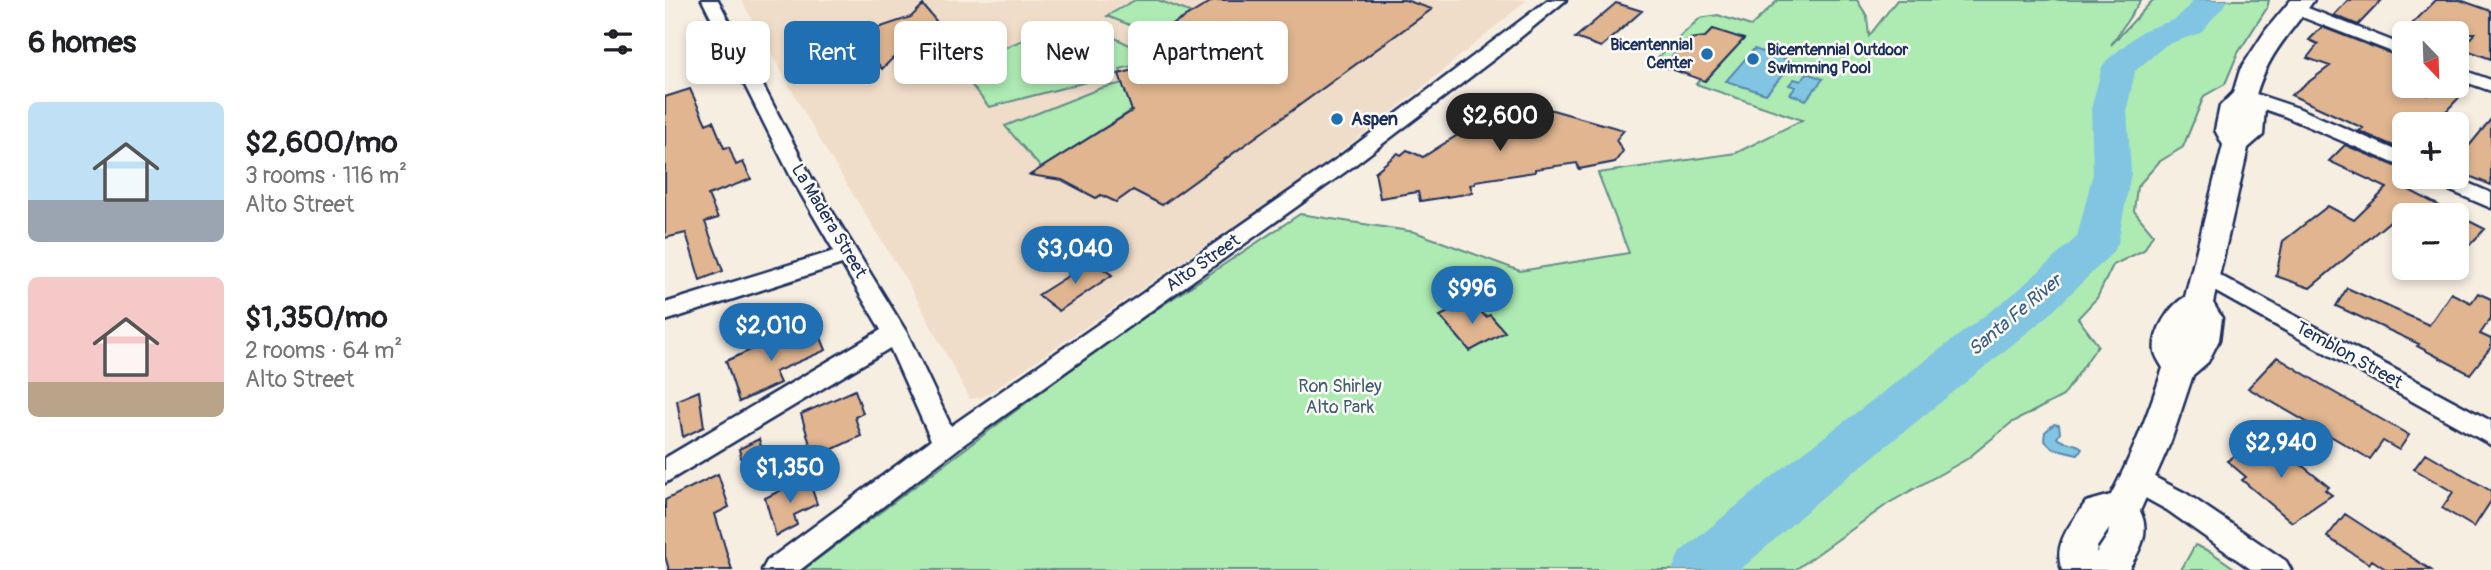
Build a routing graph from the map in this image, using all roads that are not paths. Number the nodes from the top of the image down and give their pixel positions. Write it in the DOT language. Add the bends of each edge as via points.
graph roads {
  1 [pos="710,0"];
  2 [pos="1558,0"];
  3 [pos="2299,4"];
  4 [pos="2392,46"];
  5 [pos="2469,78"];
  6 [pos="2491,86"];
  7 [pos="2244,96"];
  8 [pos="2392,156"];
  9 [pos="2464,189"];
  10 [pos="2491,201"];
  11 [pos="849,254"];
  12 [pos="2202,290"];
  13 [pos="665,312"];
  14 [pos="895,333"];
  15 [pos="2491,434"];
  16 [pos="946,444"];
  17 [pos="665,472"];
  18 [pos="2129,496"];
  19 [pos="777,570"];
  20 [pos="2081,570"];
  21 [pos="2103,570"];
  22 [pos="2276,570"];
  1 -- 11 [label="street, La Madera Street" via="801,177"];
  2 -- 16 [label="street, Alto Street" via="1257,226"];
  3 -- 4 [label="street"];
  3 -- 7 [label="street" via="2257,61"];
  5 -- 6 [label="street"];
  7 -- 8 [label="street"];
  7 -- 12 [label="street" via="2253,107 2250,135 2235,145"];
  9 -- 10 [label="street"];
  11 -- 13 [label="street"];
  11 -- 14 [label="street, La Madera Street"];
  12 -- 15 [label="street, Temblon Street"];
  12 -- 18 [label="street" via="2207,318 2199,354 2179,367"];
  14 -- 16 [label="street, La Madera Street"];
  14 -- 17 [label="street"];
  16 -- 19 [label="street, Alto Street"];
  18 -- 20 [label="street" via="2112,510 2099,513 2076,548"];
  18 -- 21 [label="street" via="2128,534"];
  18 -- 22 [label="street" via="2177,502"];
}
